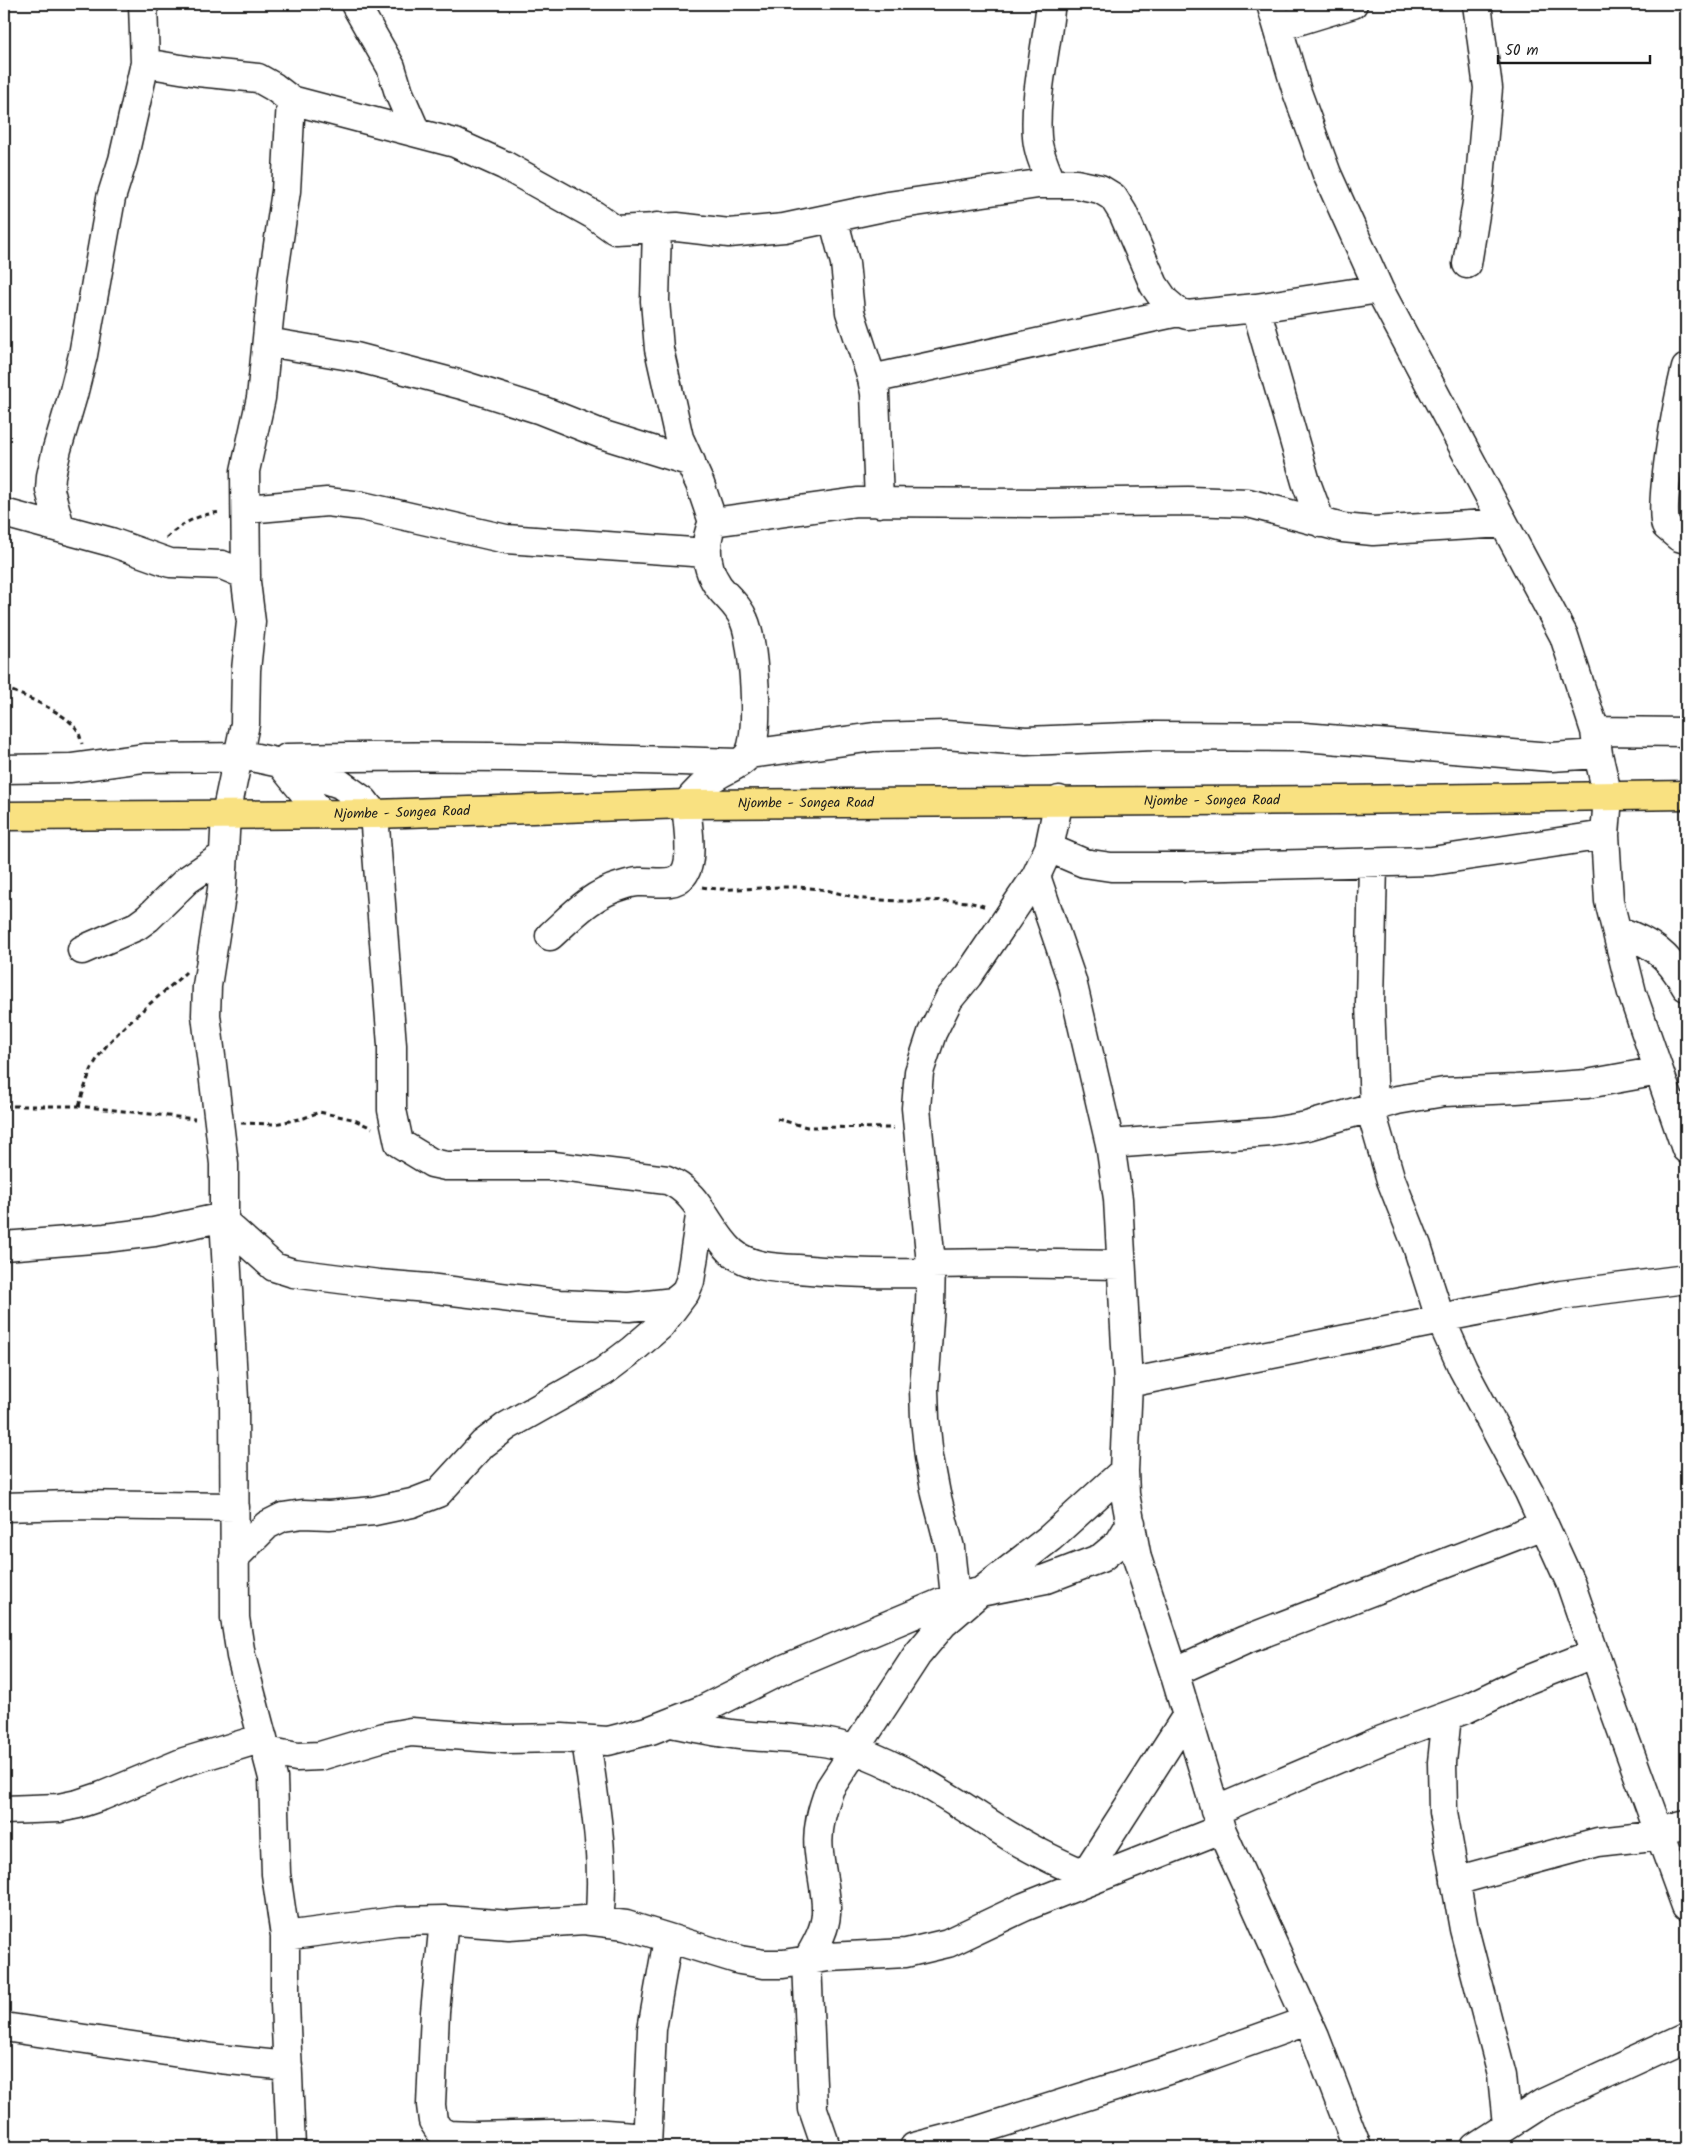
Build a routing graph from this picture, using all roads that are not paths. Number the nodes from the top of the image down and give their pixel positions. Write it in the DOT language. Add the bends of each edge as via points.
graph roads {
  1 [pos="143,4"];
  2 [pos="355,4"];
  3 [pos="1353,4"];
  4 [pos="1477,4"];
  5 [pos="1050,10"];
  6 [pos="1274,15"];
  7 [pos="145,62"];
  8 [pos="291,100"];
  9 [pos="416,132"];
  10 [pos="1052,184"];
  11 [pos="833,218"];
  12 [pos="657,227"];
  13 [pos="1467,264"];
  14 [pos="1379,289"];
  15 [pos="1256,308"];
  16 [pos="1178,312"];
  17 [pos="267,342"];
  18 [pos="1686,368"];
  19 [pos="872,379"];
  20 [pos="690,462"];
  21 [pos="879,503"];
  22 [pos="246,510"];
  23 [pos="4,513"];
  24 [pos="713,522"];
  25 [pos="1321,523"];
  26 [pos="1502,523"];
  27 [pos="60,527"];
  28 [pos="1686,538"];
  29 [pos="707,554"];
  30 [pos="246,575"];
  31 [pos="1686,732"];
  32 [pos="1596,743"];
  33 [pos="744,758"];
  34 [pos="260,760"];
  35 [pos="4,769"];
  36 [pos="1686,795"];
  37 [pos="1608,797"];
  38 [pos="1060,800"];
  39 [pos="686,804"];
  40 [pos="321,813"];
  41 [pos="226,814"];
  42 [pos="374,814"];
  43 [pos="4,816"];
  44 [pos="1605,835"];
  45 [pos="1049,848"];
  46 [pos="224,855"];
  47 [pos="1373,864"];
  48 [pos="1036,876"];
  49 [pos="1616,930"];
  50 [pos="550,936"];
  51 [pos="82,950"];
  52 [pos="1686,987"];
  53 [pos="1659,1071"];
  54 [pos="1372,1107"];
  55 [pos="1110,1144"];
  56 [pos="1686,1149"];
  57 [pos="701,1210"];
  58 [pos="224,1220"];
  59 [pos="4,1246"];
  60 [pos="1121,1265"];
  61 [pos="931,1269"];
  62 [pos="1686,1279"];
  63 [pos="685,1293"];
  64 [pos="1440,1319"];
  65 [pos="1128,1382"];
  66 [pos="1124,1471"];
  67 [pos="4,1507"];
  68 [pos="235,1507"];
  69 [pos="1130,1523"];
  70 [pos="1544,1525"];
  71 [pos="234,1558"];
  72 [pos="967,1595"];
  73 [pos="1594,1653"];
  74 [pos="1174,1672"];
  75 [pos="1446,1716"];
  76 [pos="1186,1717"];
  77 [pos="671,1723"];
  78 [pos="586,1740"];
  79 [pos="264,1744"];
  80 [pos="854,1750"];
  81 [pos="4,1810"];
  82 [pos="1218,1820"];
  83 [pos="1686,1824"];
  84 [pos="1660,1833"];
  85 [pos="1089,1876"];
  86 [pos="1455,1882"];
  87 [pos="1686,1906"];
  88 [pos="444,1920"];
  89 [pos="599,1921"];
  90 [pos="285,1936"];
  91 [pos="668,1939"];
  92 [pos="807,1960"];
  93 [pos="1307,2021"];
  94 [pos="4,2027"];
  95 [pos="1686,2037"];
  96 [pos="288,2066"];
  97 [pos="1507,2126"];
  98 [pos="993,2137"];
  99 [pos="647,2142"];
  100 [pos="291,2147"];
  101 [pos="826,2147"];
  102 [pos="914,2147"];
  103 [pos="1356,2147"];
  104 [pos="1475,2147"];
  1 -- 7 [label="street"];
  2 -- 9 [label="street" via="391,67"];
  3 -- 6 [label="street"];
  4 -- 13 [label="street" via="1488,88 1479,190"];
  5 -- 10 [label="street" via="1037,137"];
  6 -- 14 [label="street" via="1297,92 1327,174"];
  7 -- 8 [label="street" via="258,78"];
  7 -- 27 [label="street" via="111,198 83,355 51,476 50,490"];
  8 -- 9 [label="street"];
  8 -- 17 [label="street" via="286,191"];
  9 -- 12 [label="street" via="504,164 616,230"];
  10 -- 11 [label="street" via="898,205"];
  10 -- 16 [label="street" via="1100,189 1113,198 1138,242 1154,285"];
  11 -- 12 [label="street" via="784,228 730,233"];
  11 -- 19 [label="street" via="845,262 850,312"];
  12 -- 20 [label="street" via="655,301 659,349 680,438"];
  14 -- 15 [label="street"];
  14 -- 26 [label="street"];
  15 -- 16 [label="street" via="1187,315"];
  15 -- 25 [label="street"];
  16 -- 19 [label="street"];
  17 -- 20 [label="street" via="356,357 462,386"];
  17 -- 22 [label="street" via="261,398 245,471"];
  18 -- 28 [label="street" via="1679,394 1664,507 1666,526 1679,537"];
  19 -- 21 [label="street"];
  20 -- 24 [label="street"];
  21 -- 24 [label="street" via="857,502"];
  21 -- 25 [label="street" via="1248,503"];
  22 -- 29 [label="street" via="327,502 362,506 506,539"];
  22 -- 30 [label="street"];
  23 -- 27 [label="street"];
  24 -- 29 [label="street" via="708,534"];
  25 -- 26 [label="street" via="1373,531"];
  26 -- 32 [label="street" via="1564,636"];
  27 -- 30 [label="street" via="170,563 222,565"];
  29 -- 33 [label="street" via="711,574 745,621 754,680 754,741"];
  30 -- 34 [label="street" via="251,622 244,724"];
  31 -- 32 [label="street"];
  32 -- 33 [label="street" via="1551,757 1304,738 1154,736 1026,741 945,736 874,738"];
  32 -- 37 [label="street"];
  33 -- 34 [label="street" via="423,756"];
  33 -- 39 [label="street" via="700,788"];
  34 -- 35 [label="street" via="144,758 81,767"];
  34 -- 40 [label="street"];
  34 -- 41 [label="street"];
  34 -- 42 [label="street" via="340,784 364,801"];
  36 -- 37 [label="highway, Njombe - Songea Road"];
  37 -- 38 [label="highway, Njombe - Songea Road"];
  37 -- 44 [label="street"];
  38 -- 39 [label="highway, Njombe - Songea Road"];
  38 -- 45 [label="street"];
  39 -- 42 [label="highway, Njombe - Songea Road"];
  39 -- 50 [label="street" via="690,848 683,876 675,881 638,882 603,891"];
  40 -- 41 [label="highway, Njombe - Songea Road"];
  40 -- 42 [label="highway, Njombe - Songea Road"];
  41 -- 43 [label="highway, Njombe - Songea Road"];
  41 -- 46 [label="street"];
  42 -- 57 [label="street" via="392,1044 392,1110 399,1143 432,1163 446,1166 553,1166 667,1180 688,1192"];
  44 -- 47 [label="street" via="1432,861"];
  44 -- 49 [label="street" via="1609,901"];
  45 -- 47 [label="street" via="1084,863 1112,867"];
  45 -- 48 [label="street"];
  46 -- 51 [label="street" via="187,880 137,926"];
  46 -- 58 [label="street" via="206,1015 224,1164"];
  47 -- 54 [label="street"];
  48 -- 55 [label="street" via="1072,981"];
  48 -- 61 [label="street" via="949,999 919,1072 917,1126"];
  49 -- 52 [label="street" via="1656,948 1667,958"];
  49 -- 53 [label="street" via="1632,993"];
  53 -- 54 [label="street" via="1587,1084 1444,1092"];
  53 -- 56 [label="street"];
  54 -- 55 [label="street" via="1308,1126 1272,1132"];
  54 -- 64 [label="street" via="1391,1180 1417,1246"];
  55 -- 60 [label="street" via="1118,1199"];
  57 -- 61 [label="street" via="733,1253 754,1263 834,1274"];
  57 -- 63 [label="street"];
  58 -- 59 [label="street" via="105,1238"];
  58 -- 63 [label="street" via="274,1266 310,1276 559,1304 662,1305 674,1302"];
  58 -- 68 [label="street" via="234,1398"];
  60 -- 61 [label="street" via="998,1263"];
  60 -- 65 [label="street"];
  61 -- 72 [label="street" via="924,1389 929,1457 950,1548"];
  62 -- 64 [label="street" via="1561,1295"];
  63 -- 71 [label="street" via="660,1326 632,1350 603,1372 507,1426 483,1444 438,1493 374,1512 283,1517 267,1525"];
  64 -- 65 [label="street"];
  64 -- 70 [label="street"];
  65 -- 66 [label="street"];
  66 -- 69 [label="street"];
  66 -- 72 [label="street" via="1050,1538"];
  67 -- 68 [label="street"];
  68 -- 71 [label="street"];
  69 -- 72 [label="street" via="1119,1543 1101,1558 1046,1579"];
  69 -- 74 [label="street"];
  70 -- 73 [label="street" via="1570,1582"];
  70 -- 74 [label="street" via="1245,1640"];
  71 -- 79 [label="street" via="241,1656"];
  72 -- 77 [label="street" via="784,1669"];
  72 -- 80 [label="street" via="916,1655"];
  73 -- 75 [label="street"];
  73 -- 84 [label="street"];
  74 -- 76 [label="street"];
  75 -- 82 [label="street" via="1382,1740"];
  75 -- 86 [label="street" via="1442,1762 1444,1812"];
  76 -- 82 [label="street"];
  76 -- 85 [label="street"];
  77 -- 78 [label="street" via="608,1741"];
  77 -- 80 [label="street" via="720,1733 822,1742"];
  78 -- 79 [label="street" via="506,1739 411,1732 384,1736 320,1756 297,1757"];
  78 -- 89 [label="street" via="601,1862"];
  79 -- 81 [label="street" via="184,1762 78,1804"];
  79 -- 90 [label="street" via="273,1778 276,1874"];
  80 -- 85 [label="street" via="912,1776 1012,1838"];
  80 -- 92 [label="street" via="830,1788 822,1808 818,1851 826,1915 818,1942"];
  82 -- 85 [label="street"];
  82 -- 93 [label="street"];
  83 -- 84 [label="street"];
  84 -- 86 [label="street" via="1598,1842"];
  84 -- 87 [label="street"];
  85 -- 92 [label="street" via="927,1950"];
  86 -- 97 [label="street" via="1502,2075"];
  88 -- 89 [label="street" via="509,1925"];
  88 -- 90 [label="street" via="397,1921"];
  88 -- 99 [label="street" via="435,2012 431,2105 433,2121 439,2130 448,2135 474,2136 592,2133"];
  89 -- 91 [label="street" via="626,1925"];
  90 -- 96 [label="street"];
  91 -- 92 [label="street" via="764,1964"];
  91 -- 99 [label="street" via="652,2029"];
  92 -- 101 [label="street" via="813,2108"];
  93 -- 98 [label="street"];
  93 -- 103 [label="street"];
  94 -- 96 [label="street"];
  95 -- 97 [label="street" via="1543,2103"];
  96 -- 100 [label="street"];
  97 -- 104 [label="street"];
  98 -- 102 [label="street"];
}
